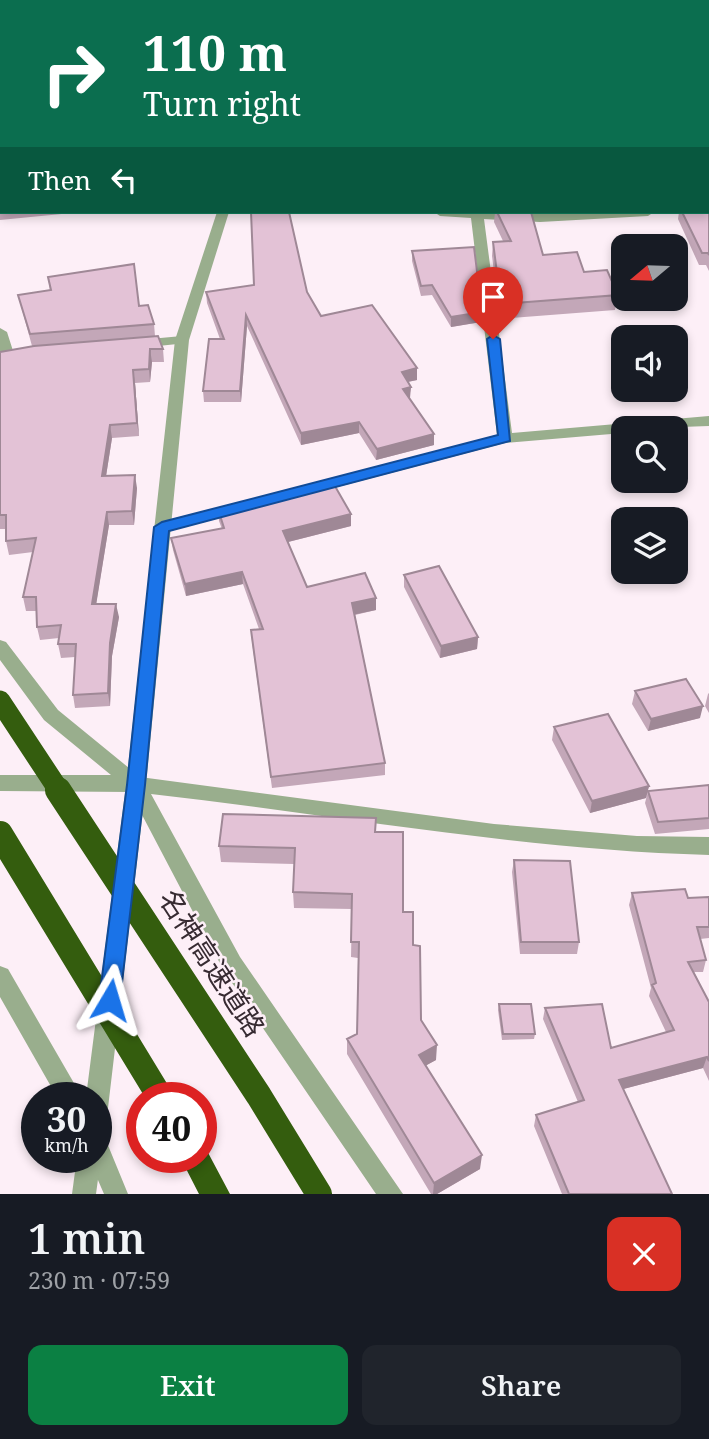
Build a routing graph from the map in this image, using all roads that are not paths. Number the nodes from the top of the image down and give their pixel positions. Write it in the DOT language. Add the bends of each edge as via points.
graph roads {
  1 [pos="222,214"];
  2 [pos="478,214"];
  3 [pos="490,214"];
  4 [pos="612,214"];
  5 [pos="0,332"];
  6 [pos="182,340"];
  7 [pos="128,345"];
  8 [pos="9,354"];
  9 [pos="709,421"];
  10 [pos="505,438"];
  11 [pos="294,493"];
  12 [pos="254,503"];
  13 [pos="162,527"];
  14 [pos="0,647"];
  15 [pos="0,701"];
  16 [pos="0,783"];
  17 [pos="136,785"];
  18 [pos="0,834"];
  19 [pos="709,846"];
  20 [pos="0,976"];
  21 [pos="61,1082"];
  22 [pos="99,1082"];
  23 [pos="151,1082"];
  24 [pos="86,1173"];
  25 [pos="107,1173"];
  26 [pos="204,1173"];
  27 [pos="83,1194"];
  28 [pos="116,1194"];
  29 [pos="215,1194"];
  30 [pos="319,1194"];
  31 [pos="391,1194"];
  1 -- 6 [label="street"];
  2 -- 10 [label="street"];
  3 -- 4 [label="street" via="540,218"];
  5 -- 8 [label="street"];
  6 -- 7 [label="street"];
  6 -- 13 [label="street"];
  9 -- 10 [label="street"];
  10 -- 11 [label="street"];
  12 -- 13 [label="street"];
  13 -- 17 [label="street"];
  14 -- 17 [label="street" via="51,715"];
  15 -- 30 [label="highway, 名神高速道路, bridge"];
  16 -- 17 [label="street"];
  17 -- 19 [label="street" via="513,834"];
  17 -- 22 [label="street"];
  17 -- 31 [label="street" via="232,964"];
  18 -- 23 [label="highway, bridge"];
  20 -- 21 [label="street"];
  24 -- 27 [label="street"];
  25 -- 28 [label="street"];
  26 -- 29 [label="highway"];
}
